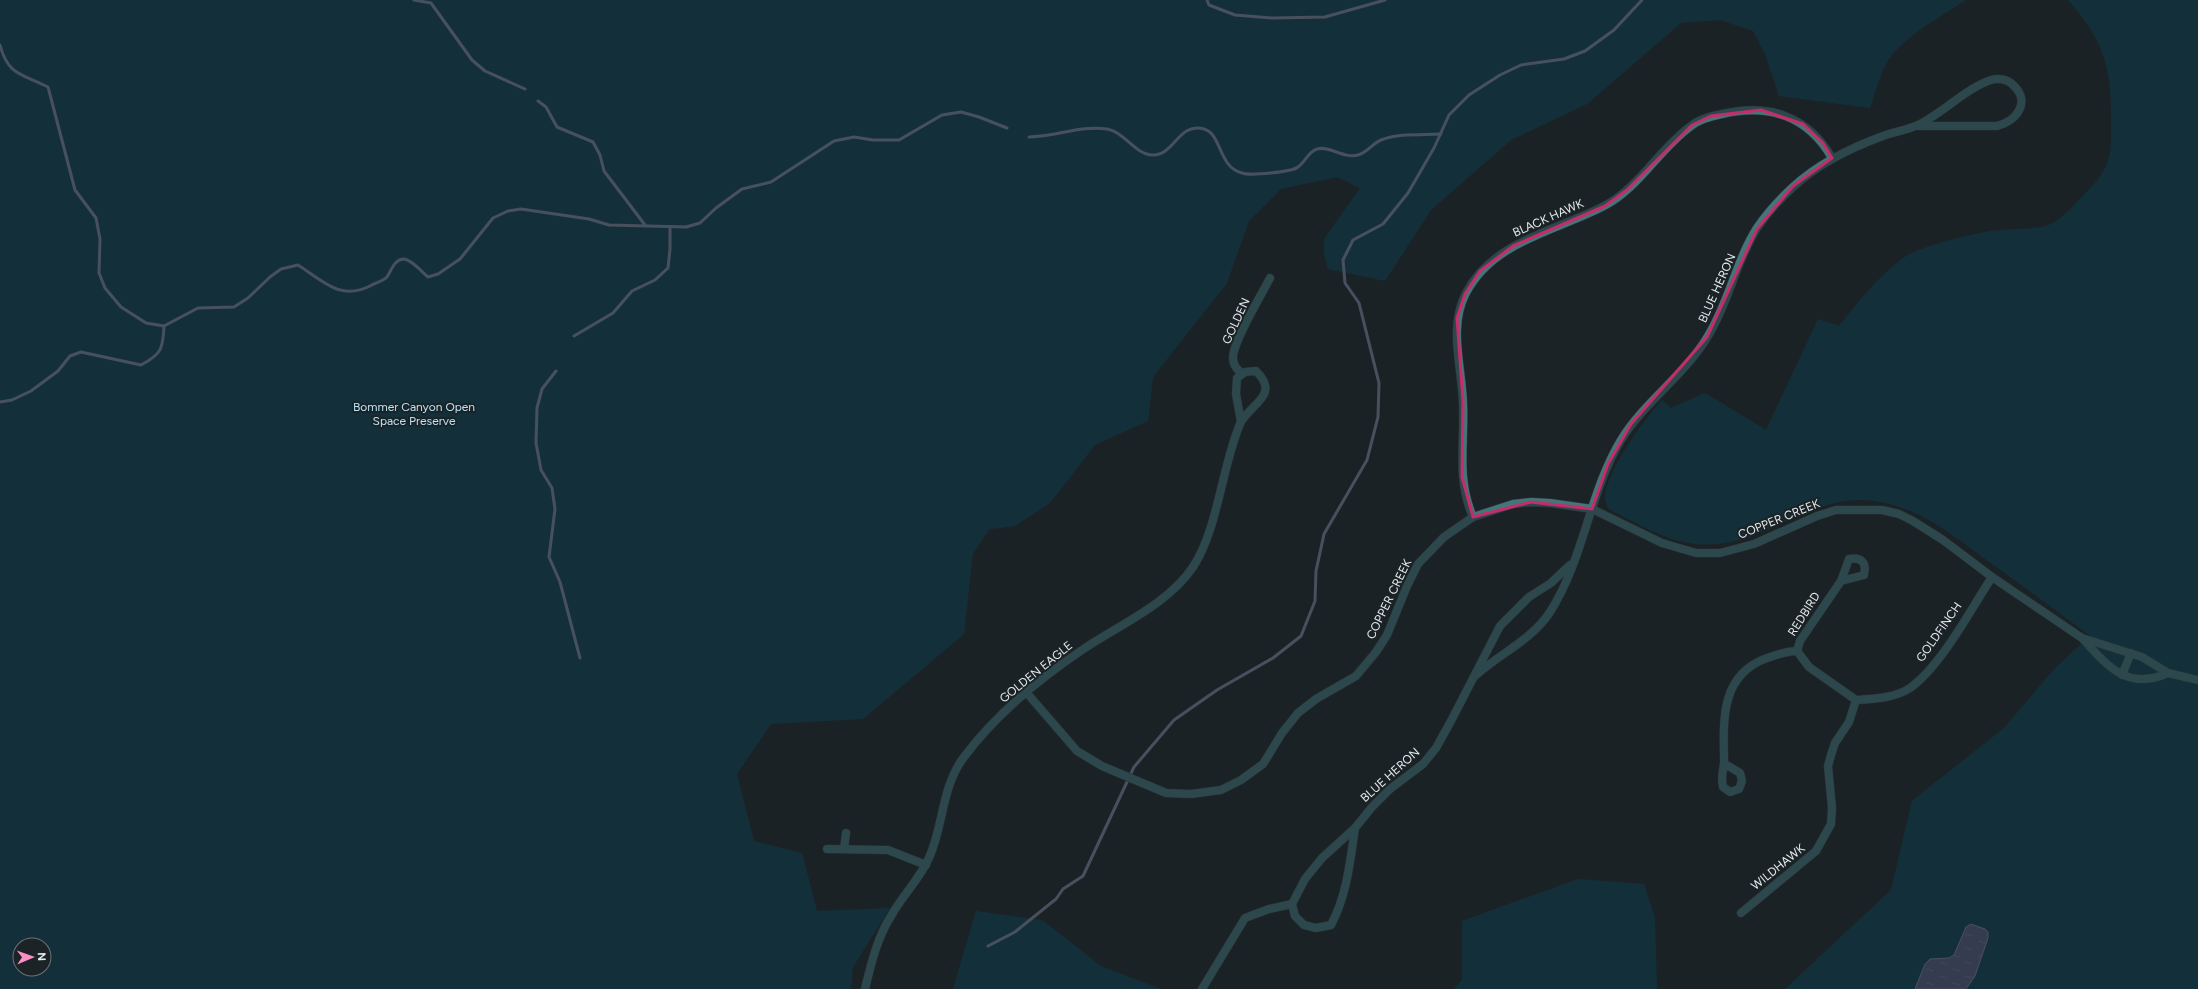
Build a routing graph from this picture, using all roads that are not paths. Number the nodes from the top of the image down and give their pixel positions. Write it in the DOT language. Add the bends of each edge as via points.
graph roads {
  1 [pos="1917,126"];
  2 [pos="1832,158"];
  3 [pos="1270,278"];
  4 [pos="1242,374"];
  5 [pos="1241,422"];
  6 [pos="1592,509"];
  7 [pos="1473,517"];
  8 [pos="1574,561"];
  9 [pos="1992,576"];
  10 [pos="1841,581"];
  11 [pos="2082,638"];
  12 [pos="1797,651"];
  13 [pos="2131,653"];
  14 [pos="2168,673"];
  15 [pos="2122,675"];
  16 [pos="1475,676"];
  17 [pos="2198,680"];
  18 [pos="1026,692"];
  19 [pos="1856,700"];
  20 [pos="1724,764"];
  21 [pos="1355,828"];
  22 [pos="846,833"];
  23 [pos="827,849"];
  24 [pos="844,849"];
  25 [pos="926,865"];
  26 [pos="1292,904"];
  27 [pos="1741,913"];
  28 [pos="865,989"];
  29 [pos="1202,989"];
  1 -- 1 [label="street, BLUE HERON" via="2008,124 2017,116 2022,105 2020,95 2009,81 1992,80"];
  1 -- 2 [label="street, BLUE HERON" via="1849,149"];
  2 -- 6 [label="street, BLUE HERON" via="1794,186 1774,206 1757,229 1708,338 1631,424 1608,464"];
  2 -- 7 [label="street, BLACK HAWK" via="1823,143 1803,124 1786,116 1761,110 1733,111 1711,116 1692,125 1672,142 1627,190 1605,206 1513,246 1480,271 1465,294 1457,318 1463,401 1462,477"];
  3 -- 4 [label="street, GOLDEN" via="1233,356 1234,365"];
  4 -- 5 [label="street, GOLDEN EAGLE" via="1237,378 1236,394"];
  4 -- 5 [label="street, GOLDEN EAGLE" via="1256,370 1263,377 1266,388 1263,397"];
  5 -- 18 [label="street, GOLDEN EAGLE" via="1206,538 1194,566 1166,596 1084,649"];
  6 -- 7 [label="street, COPPER CREEK" via="1531,502 1513,504"];
  6 -- 8 [label="street, BLUE HERON"];
  6 -- 9 [label="street, COPPER CREEK" via="1662,544 1696,553 1720,553 1754,544 1836,510 1882,510 1913,521"];
  7 -- 18 [label="street, COPPER CREEK" via="1444,538 1418,564 1386,635 1356,676 1316,699 1298,714 1282,733 1263,764 1241,780 1221,790 1191,794 1166,793 1102,766 1077,751"];
  8 -- 16 [label="street, BLUE HERON" via="1551,583 1529,597 1510,614 1500,626"];
  8 -- 16 [label="street, BLUE HERON" via="1550,613 1526,639 1493,660"];
  9 -- 11 [label="street, COPPER CREEK"];
  9 -- 19 [label="street, GOLDFINCH" via="1938,659 1920,679 1909,688 1894,694"];
  10 -- 12 [label="street, REDBIRD" via="1800,640"];
  11 -- 13 [label="street, COPPER CREEK"];
  11 -- 15 [label="street, COPPER CREEK" via="2103,662"];
  12 -- 19 [label="street" via="1808,666"];
  12 -- 20 [label="street, REDBIRD" via="1787,651 1761,660 1739,677 1727,702 1724,719"];
  13 -- 14 [label="street, COPPER CREEK"];
  13 -- 15 [label="street"];
  14 -- 15 [label="street, COPPER CREEK" via="2149,680 2134,680"];
  14 -- 17 [label="street, COPPER CREEK"];
  16 -- 21 [label="street, BLUE HERON" via="1436,748 1423,764 1372,806"];
  18 -- 25 [label="street, GOLDEN EAGLE" via="991,725 953,775"];
  19 -- 27 [label="street, WILDHAWK" via="1849,722 1835,743 1828,766 1832,808 1831,824 1825,838 1816,851"];
  21 -- 26 [label="street, BLUE HERON" via="1322,858 1305,879"];
  21 -- 26 [label="street" via="1348,880 1338,912 1330,925 1316,928 1304,925 1294,916"];
  22 -- 24 [label="street"];
  23 -- 24 [label="street"];
  24 -- 25 [label="street" via="888,850"];
  25 -- 28 [label="street, GOLDEN EAGLE" via="891,916 879,939"];
  26 -- 29 [label="street" via="1245,918"];
}
